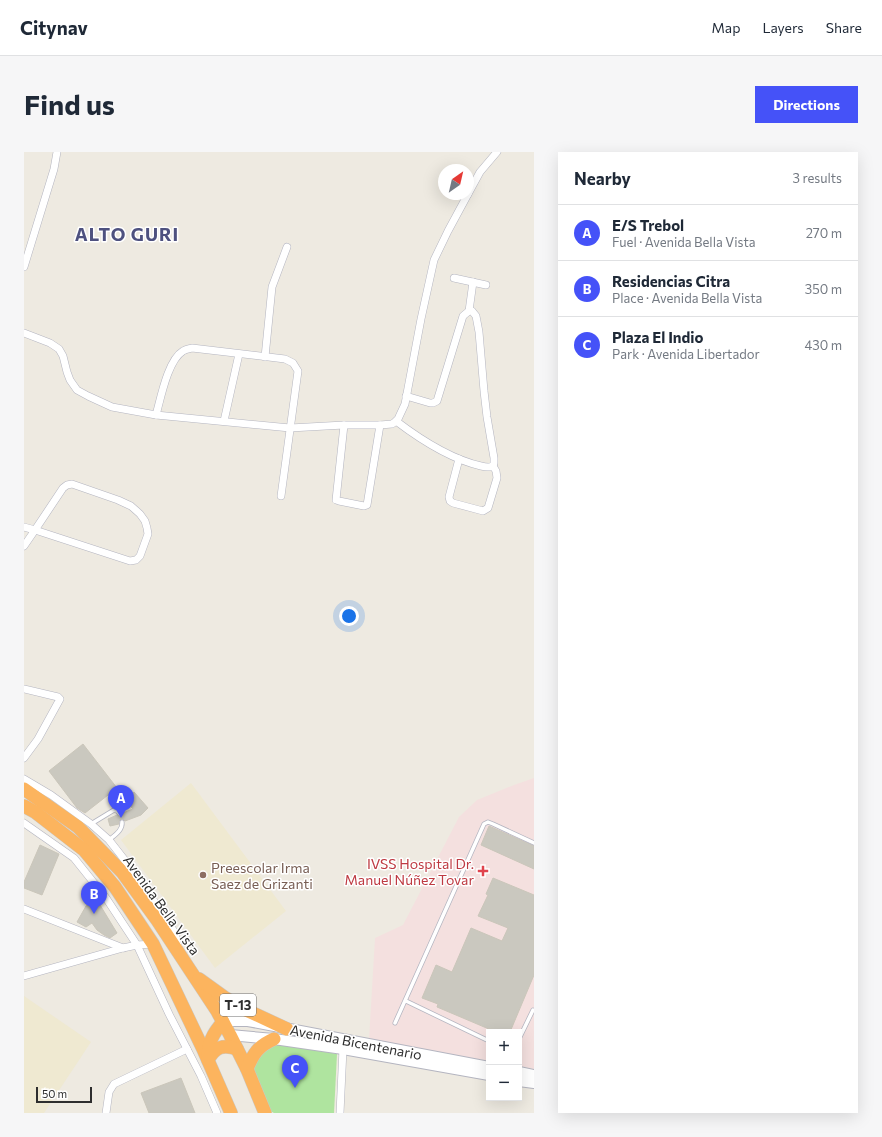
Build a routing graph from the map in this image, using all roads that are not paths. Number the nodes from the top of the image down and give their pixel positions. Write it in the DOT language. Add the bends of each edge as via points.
graph roads {
  1 [pos="57,152"];
  2 [pos="497,152"];
  3 [pos="474,183"];
  4 [pos="465,200"];
  5 [pos="287,247"];
  6 [pos="24,267"];
  7 [pos="454,278"];
  8 [pos="473,282"];
  9 [pos="486,285"];
  10 [pos="469,311"];
  11 [pos="24,333"];
  12 [pos="239,354"];
  13 [pos="265,357"];
  14 [pos="406,396"];
  15 [pos="156,414"];
  16 [pos="224,421"];
  17 [pos="396,421"];
  18 [pos="344,425"];
  19 [pos="380,425"];
  20 [pos="290,428"];
  21 [pos="459,459"];
  22 [pos="493,466"];
  23 [pos="281,496"];
  24 [pos="24,527"];
  25 [pos="35,530"];
  26 [pos="24,546"];
  27 [pos="24,689"];
  28 [pos="24,758"];
  29 [pos="24,779"];
  30 [pos="24,789"];
  31 [pos="24,806"];
  32 [pos="120,814"];
  33 [pos="122,822"];
  34 [pos="24,823"];
  35 [pos="91,824"];
  36 [pos="109,840"];
  37 [pos="534,843"];
  38 [pos="24,908"];
  39 [pos="153,944"];
  40 [pos="137,945"];
  41 [pos="123,948"];
  42 [pos="181,958"];
  43 [pos="192,974"];
  44 [pos="24,976"];
  45 [pos="406,1000"];
  46 [pos="534,1009"];
  47 [pos="221,1018"];
  48 [pos="395,1023"];
  49 [pos="287,1030"];
  50 [pos="196,1033"];
  51 [pos="522,1033"];
  52 [pos="214,1034"];
  53 [pos="230,1035"];
  54 [pos="274,1039"];
  55 [pos="486,1039"];
  56 [pos="186,1049"];
  57 [pos="237,1049"];
  58 [pos="343,1049"];
  59 [pos="208,1060"];
  60 [pos="486,1066"];
  61 [pos="247,1069"];
  62 [pos="522,1073"];
  63 [pos="486,1075"];
  64 [pos="534,1075"];
  65 [pos="522,1082"];
  66 [pos="534,1084"];
  67 [pos="263,1110"];
  68 [pos="106,1113"];
  69 [pos="217,1113"];
  70 [pos="231,1113"];
  71 [pos="273,1113"];
  72 [pos="340,1113"];
  1 -- 6 [label="street"];
  2 -- 3 [label="street"];
  4 -- 14 [label="street" via="434,260"];
  5 -- 13 [label="street" via="272,287"];
  7 -- 8 [label="street"];
  8 -- 9 [label="street"];
  8 -- 10 [label="street"];
  10 -- 14 [label="street" via="463,316 436,401 430,403"];
  10 -- 22 [label="street" via="476,316 479,332"];
  11 -- 15 [label="street" via="59,349 66,372 77,390 112,407"];
  12 -- 13 [label="street"];
  12 -- 15 [label="street" via="192,348 184,350 174,359 170,368"];
  12 -- 16 [label="street"];
  13 -- 20 [label="street" via="285,359 293,363 298,371"];
  14 -- 17 [label="street" via="401,414"];
  15 -- 16 [label="street"];
  16 -- 20 [label="street"];
  17 -- 19 [label="street"];
  17 -- 21 [label="street"];
  18 -- 19 [label="street"];
  18 -- 19 [label="street" via="336,500 364,506 367,505"];
  18 -- 20 [label="street"];
  20 -- 23 [label="street"];
  21 -- 22 [label="street"];
  21 -- 22 [label="street" via="449,499 453,503 483,511 489,506 497,478"];
  24 -- 25 [label="street"];
  25 -- 25 [label="street" via="130,561 140,556 148,534 145,521 131,506 72,484 67,484 63,488"];
  25 -- 26 [label="street"];
  27 -- 28 [label="street" via="60,699 38,739"];
  29 -- 35 [label="street, T-13"];
  30 -- 42 [label="highway, Avenida Bella Vista / T-13" via="78,827 122,872"];
  31 -- 39 [label="highway, Avenida Bella Vista" via="84,850 115,887"];
  32 -- 35 [label="lane" via="114,810"];
  33 -- 36 [label="lane" via="123,826"];
  34 -- 40 [label="street" via="74,858 106,898"];
  35 -- 36 [label="street, T-13"];
  36 -- 42 [label="street, T-13" via="138,877 175,933"];
  37 -- 45 [label="lane" via="488,822 484,824"];
  38 -- 41 [label="street"];
  39 -- 40 [label="street"];
  39 -- 50 [label="highway, Avenida Bella Vista"];
  40 -- 41 [label="street"];
  40 -- 56 [label="street"];
  41 -- 44 [label="street"];
  42 -- 43 [label="highway, Avenida Bella Vista / T-13"];
  43 -- 47 [label="highway, Avenida Bella Vista / T-13"];
  43 -- 49 [label="highway, T-13" via="246,1010"];
  45 -- 48 [label="lane"];
  45 -- 55 [label="lane"];
  46 -- 51 [label="lane"];
  47 -- 49 [label="street, Avenida Bicentenario"];
  47 -- 50 [label="highway" via="210,1028"];
  47 -- 52 [label="highway"];
  47 -- 53 [label="highway, T-13"];
  49 -- 60 [label="street, Avenida Bicentenario"];
  50 -- 52 [label="highway"];
  50 -- 59 [label="highway, Avenida Bella Vista"];
  52 -- 53 [label="highway"];
  52 -- 59 [label="highway" via="208,1048"];
  53 -- 54 [label="street, Avenida Bicentenario"];
  53 -- 57 [label="highway, T-13"];
  54 -- 58 [label="street, Avenida Bicentenario"];
  54 -- 61 [label="highway" via="252,1055"];
  56 -- 68 [label="street" via="114,1084 109,1092"];
  56 -- 69 [label="street"];
  57 -- 59 [label="highway" via="230,1046 220,1047"];
  57 -- 61 [label="highway, T-13"];
  58 -- 63 [label="street, Avenida Bicentenario"];
  58 -- 72 [label="street"];
  59 -- 70 [label="highway, Avenida Bella Vista"];
  61 -- 67 [label="highway, T-13"];
  62 -- 64 [label="street"];
  65 -- 66 [label="street"];
  67 -- 71 [label="highway, T-13"];
}
